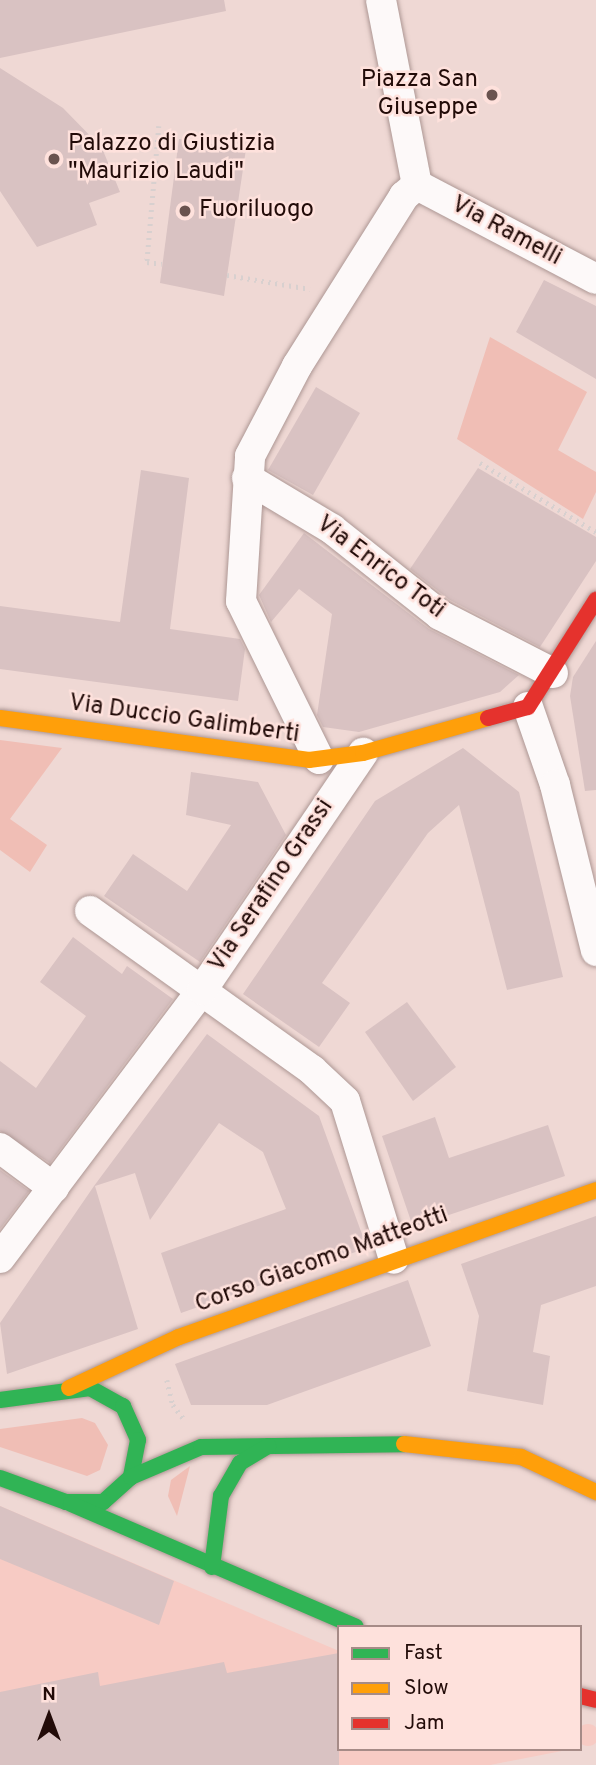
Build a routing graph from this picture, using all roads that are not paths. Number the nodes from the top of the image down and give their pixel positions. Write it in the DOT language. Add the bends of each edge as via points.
graph roads {
  1 [pos="381,0"];
  2 [pos="417,185"];
  3 [pos="596,279"];
  4 [pos="247,478"];
  5 [pos="594,610"];
  6 [pos="554,673"];
  7 [pos="528,707"];
  8 [pos="0,718"];
  9 [pos="363,753"];
  10 [pos="318,760"];
  11 [pos="90,911"];
  12 [pos="596,951"];
  13 [pos="202,990"];
  14 [pos="0,1149"];
  15 [pos="54,1188"];
  16 [pos="596,1190"];
  17 [pos="0,1258"];
  18 [pos="394,1259"];
  19 [pos="69,1388"];
  20 [pos="0,1400"];
  21 [pos="127,1412"];
  22 [pos="153,1430"];
  23 [pos="171,1438"];
  24 [pos="277,1446"];
  25 [pos="201,1447"];
  26 [pos="131,1477"];
  27 [pos="0,1478"];
  28 [pos="596,1492"];
  29 [pos="66,1502"];
  30 [pos="212,1567"];
  31 [pos="351,1625"];
  1 -- 2 [label="street"];
  2 -- 3 [label="street, Via Ramelli"];
  2 -- 4 [label="street" via="404,196 342,294 250,456"];
  4 -- 6 [label="street, Via Enrico Toti" via="332,529 440,615"];
  4 -- 10 [label="street" via="241,601"];
  5 -- 6 [label="main road"];
  6 -- 7 [label="main road"];
  7 -- 9 [label="main road"];
  7 -- 12 [label="street" via="555,785"];
  8 -- 10 [label="main road, Via Duccio Galimberti"];
  9 -- 10 [label="main road, Via Duccio Galimberti"];
  9 -- 13 [label="street, Via Serafino Grassi"];
  11 -- 13 [label="street"];
  13 -- 15 [label="street, Via Serafino Grassi"];
  13 -- 18 [label="street" via="345,1101"];
  14 -- 15 [label="street"];
  15 -- 17 [label="street, Via Serafino Grassi"];
  16 -- 18 [label="main road, Corso Giacomo Matteotti"];
  18 -- 19 [label="main road, Corso Giacomo Matteotti" via="179,1337"];
  19 -- 20 [label="main road"];
  19 -- 21 [label="main road" via="108,1395"];
  21 -- 22 [label="main road"];
  21 -- 26 [label="main road" via="138,1440"];
  23 -- 25 [label="main road"];
  24 -- 25 [label="main road"];
  24 -- 28 [label="main road" via="476,1448 521,1457"];
  24 -- 30 [label="main road" via="240,1463 221,1496"];
  25 -- 26 [label="main road"];
  26 -- 29 [label="main road" via="103,1502"];
  27 -- 29 [label="main road"];
  29 -- 30 [label="main road"];
  30 -- 31 [label="main road"];
}
